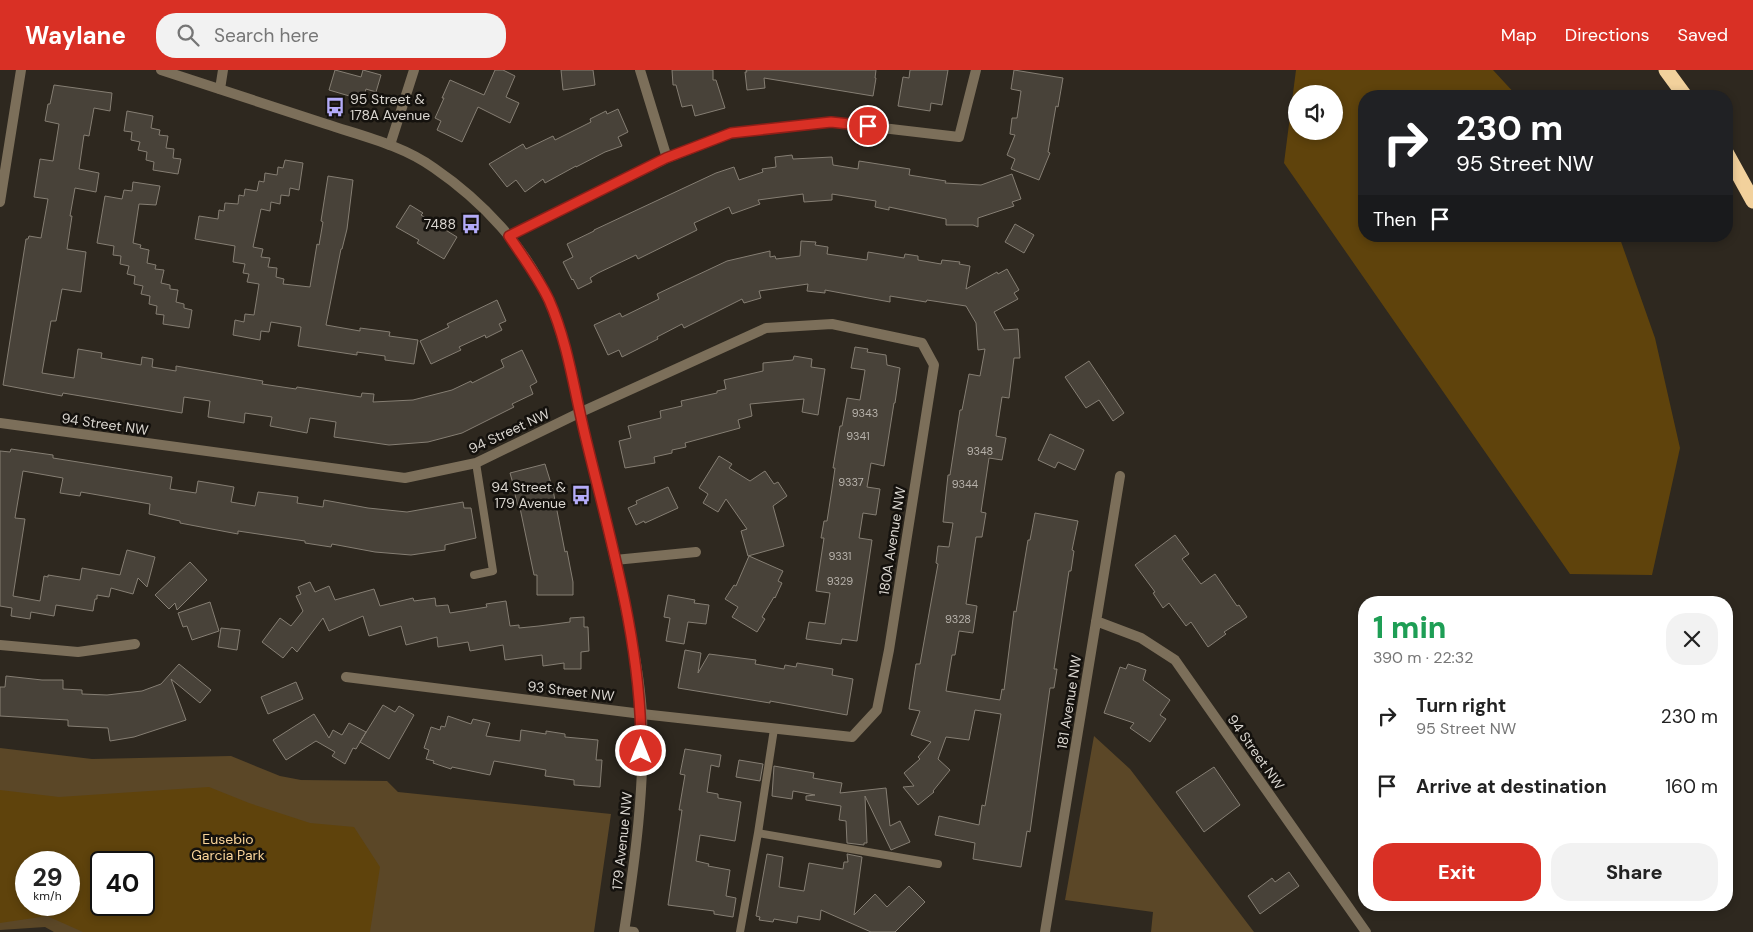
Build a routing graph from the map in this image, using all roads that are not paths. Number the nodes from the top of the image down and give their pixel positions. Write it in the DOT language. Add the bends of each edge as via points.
graph roads {
  1 [pos="22,70"];
  2 [pos="161,70"];
  3 [pos="223,70"];
  4 [pos="414,70"];
  5 [pos="640,70"];
  6 [pos="976,70"];
  7 [pos="1666,70"];
  8 [pos="220,89"];
  9 [pos="1681,90"];
  10 [pos="390,145"];
  11 [pos="666,158"];
  12 [pos="1733,165"];
  13 [pos="0,202"];
  14 [pos="1753,202"];
  15 [pos="509,236"];
  16 [pos="922,342"];
  17 [pos="579,413"];
  18 [pos="0,423"];
  19 [pos="476,463"];
  20 [pos="1120,476"];
  21 [pos="696,552"];
  22 [pos="615,560"];
  23 [pos="474,575"];
  24 [pos="1096,621"];
  25 [pos="0,644"];
  26 [pos="135,644"];
  27 [pos="346,677"];
  28 [pos="642,714"];
  29 [pos="774,728"];
  30 [pos="852,737"];
  31 [pos="758,833"];
  32 [pos="938,864"];
  33 [pos="628,932"];
  34 [pos="740,932"];
  35 [pos="1045,932"];
  36 [pos="1366,932"];
  1 -- 13 [label="street"];
  2 -- 8 [label="street, 179 Avenue NW"];
  3 -- 8 [label="street"];
  4 -- 10 [label="street"];
  5 -- 11 [label="street"];
  6 -- 11 [label="street" via="959,137 831,122 731,133"];
  7 -- 9 [label="highway"];
  8 -- 10 [label="street, 179 Avenue NW"];
  10 -- 15 [label="street, 179 Avenue NW" via="432,166 461,188"];
  11 -- 15 [label="street"];
  12 -- 14 [label="highway"];
  15 -- 17 [label="street, 179 Avenue NW" via="549,300 566,349"];
  16 -- 17 [label="street, 94 Street NW" via="832,324 766,328"];
  16 -- 30 [label="street, 180A Avenue NW" via="934,365 889,650 877,710"];
  17 -- 19 [label="street, 94 Street NW"];
  17 -- 22 [label="street, 179 Avenue NW"];
  18 -- 19 [label="street, 94 Street NW" via="405,478"];
  19 -- 23 [label="lane" via="494,571"];
  20 -- 24 [label="street, 181 Avenue NW"];
  21 -- 22 [label="street"];
  22 -- 28 [label="street, 179 Avenue NW" via="634,650"];
  24 -- 35 [label="street, 181 Avenue NW"];
  24 -- 36 [label="street, 94 Street NW" via="1141,638 1175,660"];
  25 -- 26 [label="street" via="78,652"];
  27 -- 28 [label="street, 93 Street NW"];
  28 -- 29 [label="street, 93 Street NW"];
  28 -- 33 [label="street, 179 Avenue NW" via="641,789"];
  29 -- 30 [label="street, 93 Street NW"];
  29 -- 31 [label="lane"];
  31 -- 32 [label="lane"];
  31 -- 34 [label="lane"];
}
